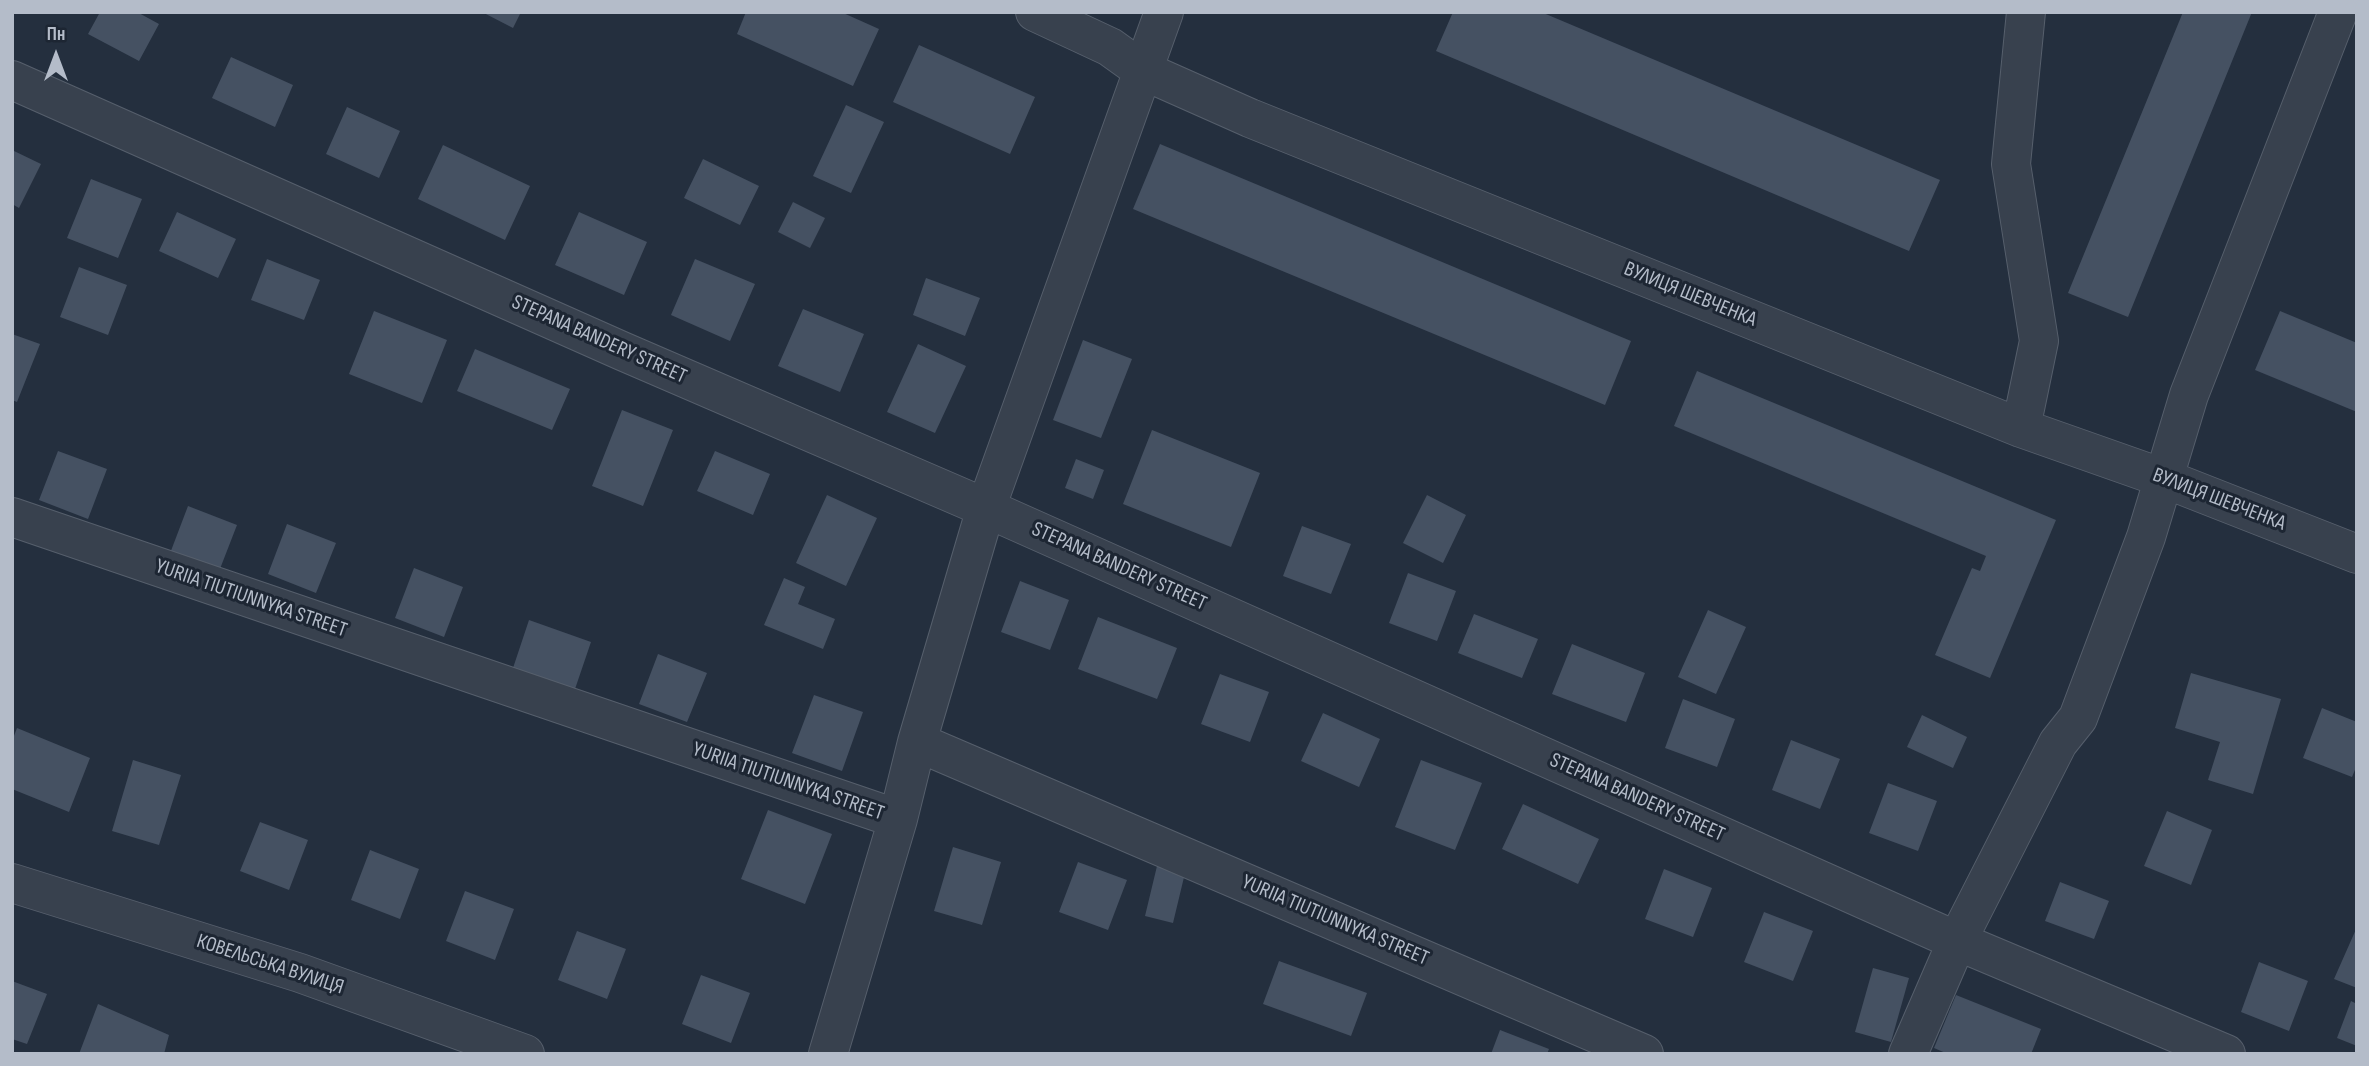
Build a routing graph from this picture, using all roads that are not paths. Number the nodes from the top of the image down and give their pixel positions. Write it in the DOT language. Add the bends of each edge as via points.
graph roads {
  1 [pos="1035,12"];
  2 [pos="1164,12"];
  3 [pos="2026,12"];
  4 [pos="2338,12"];
  5 [pos="1142,70"];
  6 [pos="12,80"];
  7 [pos="2021,428"];
  8 [pos="2163,478"];
  9 [pos="986,508"];
  10 [pos="12,517"];
  11 [pos="2357,554"];
  12 [pos="917,742"];
  13 [pos="898,819"];
  14 [pos="12,883"];
  15 [pos="1957,941"];
  16 [pos="525,1054"];
  17 [pos="828,1054"];
  18 [pos="1644,1054"];
  19 [pos="1908,1054"];
  20 [pos="2226,1054"];
  1 -- 5 [label="street, ВУЛИЦЯ ШЕВЧЕНКА" via="1110,47"];
  2 -- 5 [label="street"];
  3 -- 7 [label="street" via="2011,164 2039,341"];
  4 -- 8 [label="street" via="2189,395"];
  5 -- 7 [label="street, ВУЛИЦЯ ШЕВЧЕНКА" via="1250,118"];
  5 -- 9 [label="street"];
  6 -- 9 [label="street, STEPANA BANDERY STREET"];
  7 -- 8 [label="street, ВУЛИЦЯ ШЕВЧЕНКА"];
  8 -- 11 [label="street, ВУЛИЦЯ ШЕВЧЕНКА"];
  8 -- 15 [label="street" via="2146,537 2078,718 2058,743"];
  9 -- 12 [label="street"];
  9 -- 15 [label="street, STEPANA BANDERY STREET"];
  10 -- 13 [label="street, YURIIA TIUTIUNNYKA STREET"];
  12 -- 13 [label="street, YURIIA TIUTIUNNYKA STREET"];
  12 -- 18 [label="street, YURIIA TIUTIUNNYKA STREET"];
  13 -- 17 [label="street"];
  14 -- 16 [label="street, КОВЕЛЬСЬКА ВУЛИЦЯ" via="300,973"];
  15 -- 19 [label="street"];
  15 -- 20 [label="street, STEPANA BANDERY STREET"];
}
